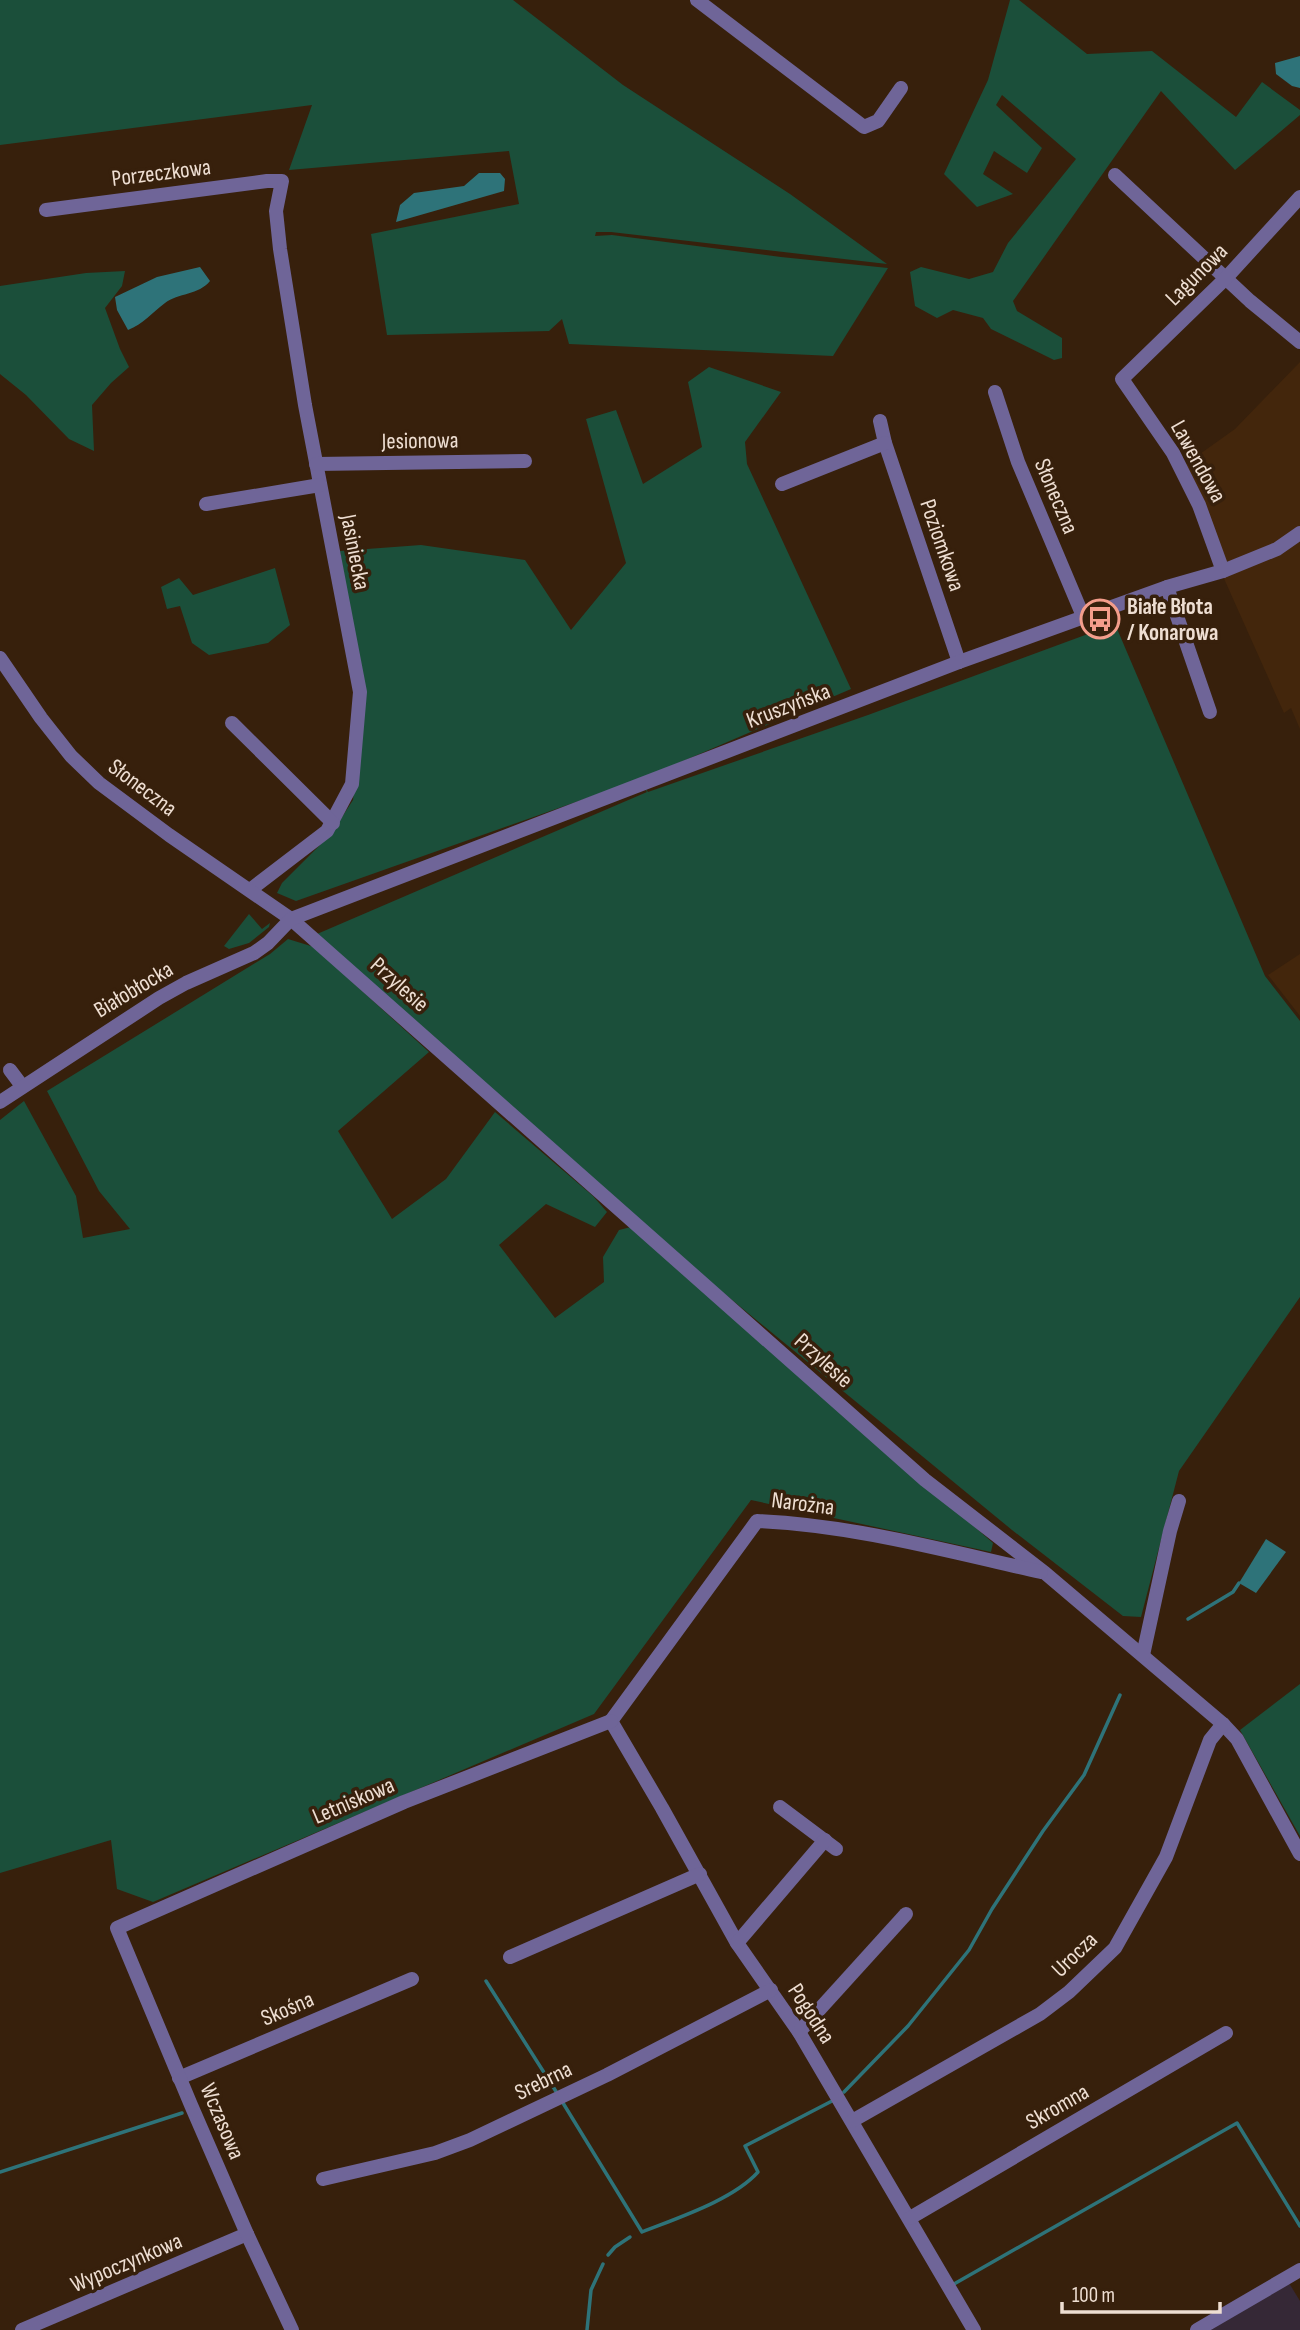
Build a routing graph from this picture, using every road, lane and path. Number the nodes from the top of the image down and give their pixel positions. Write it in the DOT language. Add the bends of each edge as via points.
graph roads {
  1 [pos="697,0"];
  2 [pos="901,88"];
  3 [pos="1115,175"];
  4 [pos="282,181"];
  5 [pos="1300,197"];
  6 [pos="46,210"];
  7 [pos="1226,278"];
  8 [pos="1300,342"];
  9 [pos="1122,379"];
  10 [pos="995,392"];
  11 [pos="880,421"];
  12 [pos="885,443"];
  13 [pos="525,461"];
  14 [pos="316,464"];
  15 [pos="782,484"];
  16 [pos="320,485"];
  17 [pos="206,504"];
  18 [pos="1300,533"];
  19 [pos="1223,571"];
  20 [pos="1167,587"];
  21 [pos="1083,616"];
  22 [pos="0,658"];
  23 [pos="959,662"];
  24 [pos="1210,712"];
  25 [pos="232,723"];
  26 [pos="333,822"];
  27 [pos="250,890"];
  28 [pos="291,919"];
  29 [pos="10,1070"];
  30 [pos="22,1086"];
  31 [pos="0,1102"];
  32 [pos="1179,1501"];
  33 [pos="1045,1573"];
  34 [pos="1143,1655"];
  35 [pos="611,1721"];
  36 [pos="1223,1724"];
  37 [pos="780,1807"];
  38 [pos="1300,1854"];
  39 [pos="700,1874"];
  40 [pos="906,1914"];
  41 [pos="117,1928"];
  42 [pos="737,1943"];
  43 [pos="510,1957"];
  44 [pos="412,1979"];
  45 [pos="771,1990"];
  46 [pos="799,2032"];
  47 [pos="1226,2033"];
  48 [pos="179,2078"];
  49 [pos="852,2121"];
  50 [pos="323,2179"];
  51 [pos="910,2218"];
  52 [pos="247,2234"];
  53 [pos="1300,2270"];
  54 [pos="22,2330"];
  55 [pos="292,2330"];
  56 [pos="974,2330"];
  57 [pos="1197,2330"];
  1 -- 2 [label="street" via="864,127 878,121"];
  3 -- 7 [label="street"];
  4 -- 6 [label="street, Porzeczkowa"];
  4 -- 14 [label="street, Jasiniecka" via="276,211 279,249"];
  5 -- 7 [label="street, Lagunowa"];
  7 -- 8 [label="street"];
  7 -- 9 [label="street, Lagunowa"];
  9 -- 19 [label="street, Lawendowa" via="1172,453 1199,505"];
  10 -- 21 [label="street, Słoneczna" via="1018,462"];
  11 -- 12 [label="street, Poziomkowa"];
  12 -- 15 [label="street"];
  12 -- 23 [label="street, Poziomkowa"];
  13 -- 14 [label="street, Jesionowa"];
  14 -- 16 [label="street, Jasiniecka"];
  16 -- 17 [label="street"];
  16 -- 26 [label="street, Jasiniecka" via="360,692 352,784"];
  18 -- 19 [label="street, Kruszyńska" via="1277,550"];
  19 -- 20 [label="street, Kruszyńska"];
  20 -- 21 [label="street, Kruszyńska"];
  20 -- 24 [label="street"];
  21 -- 23 [label="street, Kruszyńska"];
  22 -- 27 [label="street, Słoneczna" via="41,718 85,770 113,795"];
  23 -- 28 [label="street, Kruszyńska"];
  25 -- 26 [label="street"];
  26 -- 27 [label="street, Jasiniecka"];
  27 -- 28 [label="street, Słoneczna"];
  28 -- 30 [label="street, Białobłocka" via="254,953 186,982"];
  28 -- 33 [label="street, Przylesie" via="925,1480"];
  29 -- 30 [label="street"];
  30 -- 31 [label="street, Białobłocka"];
  32 -- 34 [label="street"];
  33 -- 34 [label="street, Przylesie"];
  33 -- 35 [label="street, Narożna" via="873,1535 757,1521"];
  34 -- 36 [label="street, Przylesie"];
  35 -- 39 [label="street, Pogodna"];
  35 -- 41 [label="street, Letniskowa" via="404,1802"];
  36 -- 38 [label="street, Przylesie" via="1237,1739"];
  36 -- 49 [label="street, Urocza" via="1210,1740 1166,1857 1115,1948 1040,2014"];
  37 -- 42 [label="street" via="830,1844"];
  39 -- 42 [label="street, Pogodna"];
  39 -- 43 [label="street"];
  40 -- 46 [label="street"];
  41 -- 48 [label="street, Wczasowa"];
  42 -- 45 [label="street, Pogodna"];
  44 -- 48 [label="street, Skośna"];
  45 -- 46 [label="street, Pogodna"];
  45 -- 50 [label="street, Srebrna" via="470,2140 435,2153"];
  46 -- 49 [label="street, Pogodna"];
  47 -- 51 [label="street, Skromna"];
  48 -- 52 [label="street, Wczasowa"];
  49 -- 51 [label="street, Pogodna"];
  51 -- 56 [label="street, Pogodna"];
  52 -- 54 [label="street, Wypoczynkowa"];
  52 -- 55 [label="street, Wczasowa"];
  53 -- 57 [label="street"];
}
